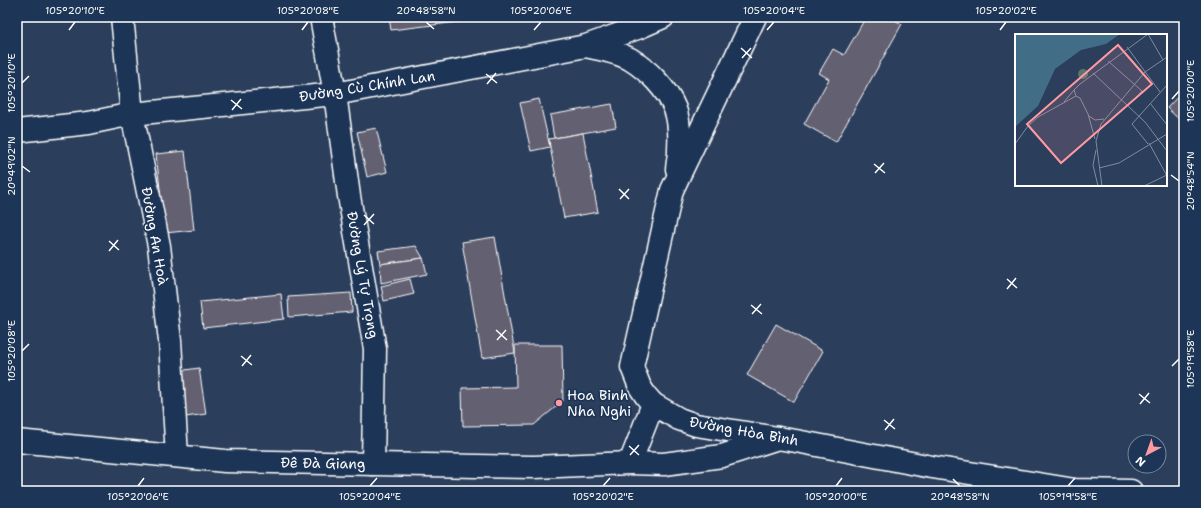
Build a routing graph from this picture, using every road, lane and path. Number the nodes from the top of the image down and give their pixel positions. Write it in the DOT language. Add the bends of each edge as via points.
graph roads {
  1 [pos="122,17"];
  2 [pos="321,17"];
  3 [pos="663,17"];
  4 [pos="755,17"];
  5 [pos="586,46"];
  6 [pos="335,94"];
  7 [pos="132,114"];
  8 [pos="17,132"];
  9 [pos="672,190"];
  10 [pos="653,404"];
  11 [pos="778,438"];
  12 [pos="17,441"];
  13 [pos="177,456"];
  14 [pos="630,463"];
  15 [pos="373,464"];
  16 [pos="1131,491"];
  1 -- 7 [label="main road, Đường An Hoà"];
  2 -- 6 [label="main road, Đường Lý Tự Trọng"];
  3 -- 5 [label="main road, Đường Cù Chính Lan"];
  4 -- 9 [label="main road, Đường Hòa Bình"];
  5 -- 6 [label="main road, Đường Cù Chính Lan"];
  5 -- 9 [label="main road" via="630,59 656,80 675,109 679,153"];
  6 -- 7 [label="main road, Đường Cù Chính Lan"];
  6 -- 15 [label="main road, Đường Lý Tự Trọng" via="375,349"];
  7 -- 8 [label="main road, Đường Cù Chính Lan" via="89,123"];
  7 -- 13 [label="main road, Đường An Hoà" via="159,246 170,341"];
  9 -- 10 [label="main road, Đường Hòa Bình" via="632,367 640,387"];
  10 -- 11 [label="main road, Đường Hòa Bình" via="679,419 696,425"];
  10 -- 14 [label="main road"];
  11 -- 14 [label="main road, Đê Đà Giang" via="722,456 664,464"];
  11 -- 16 [label="main road, Đường Hòa Bình" via="932,467 1075,490"];
  12 -- 13 [label="main road, Đê Đà Giang"];
  13 -- 15 [label="main road, Đê Đà Giang" via="225,461"];
  14 -- 15 [label="main road, Đê Đà Giang" via="534,467"];
}
